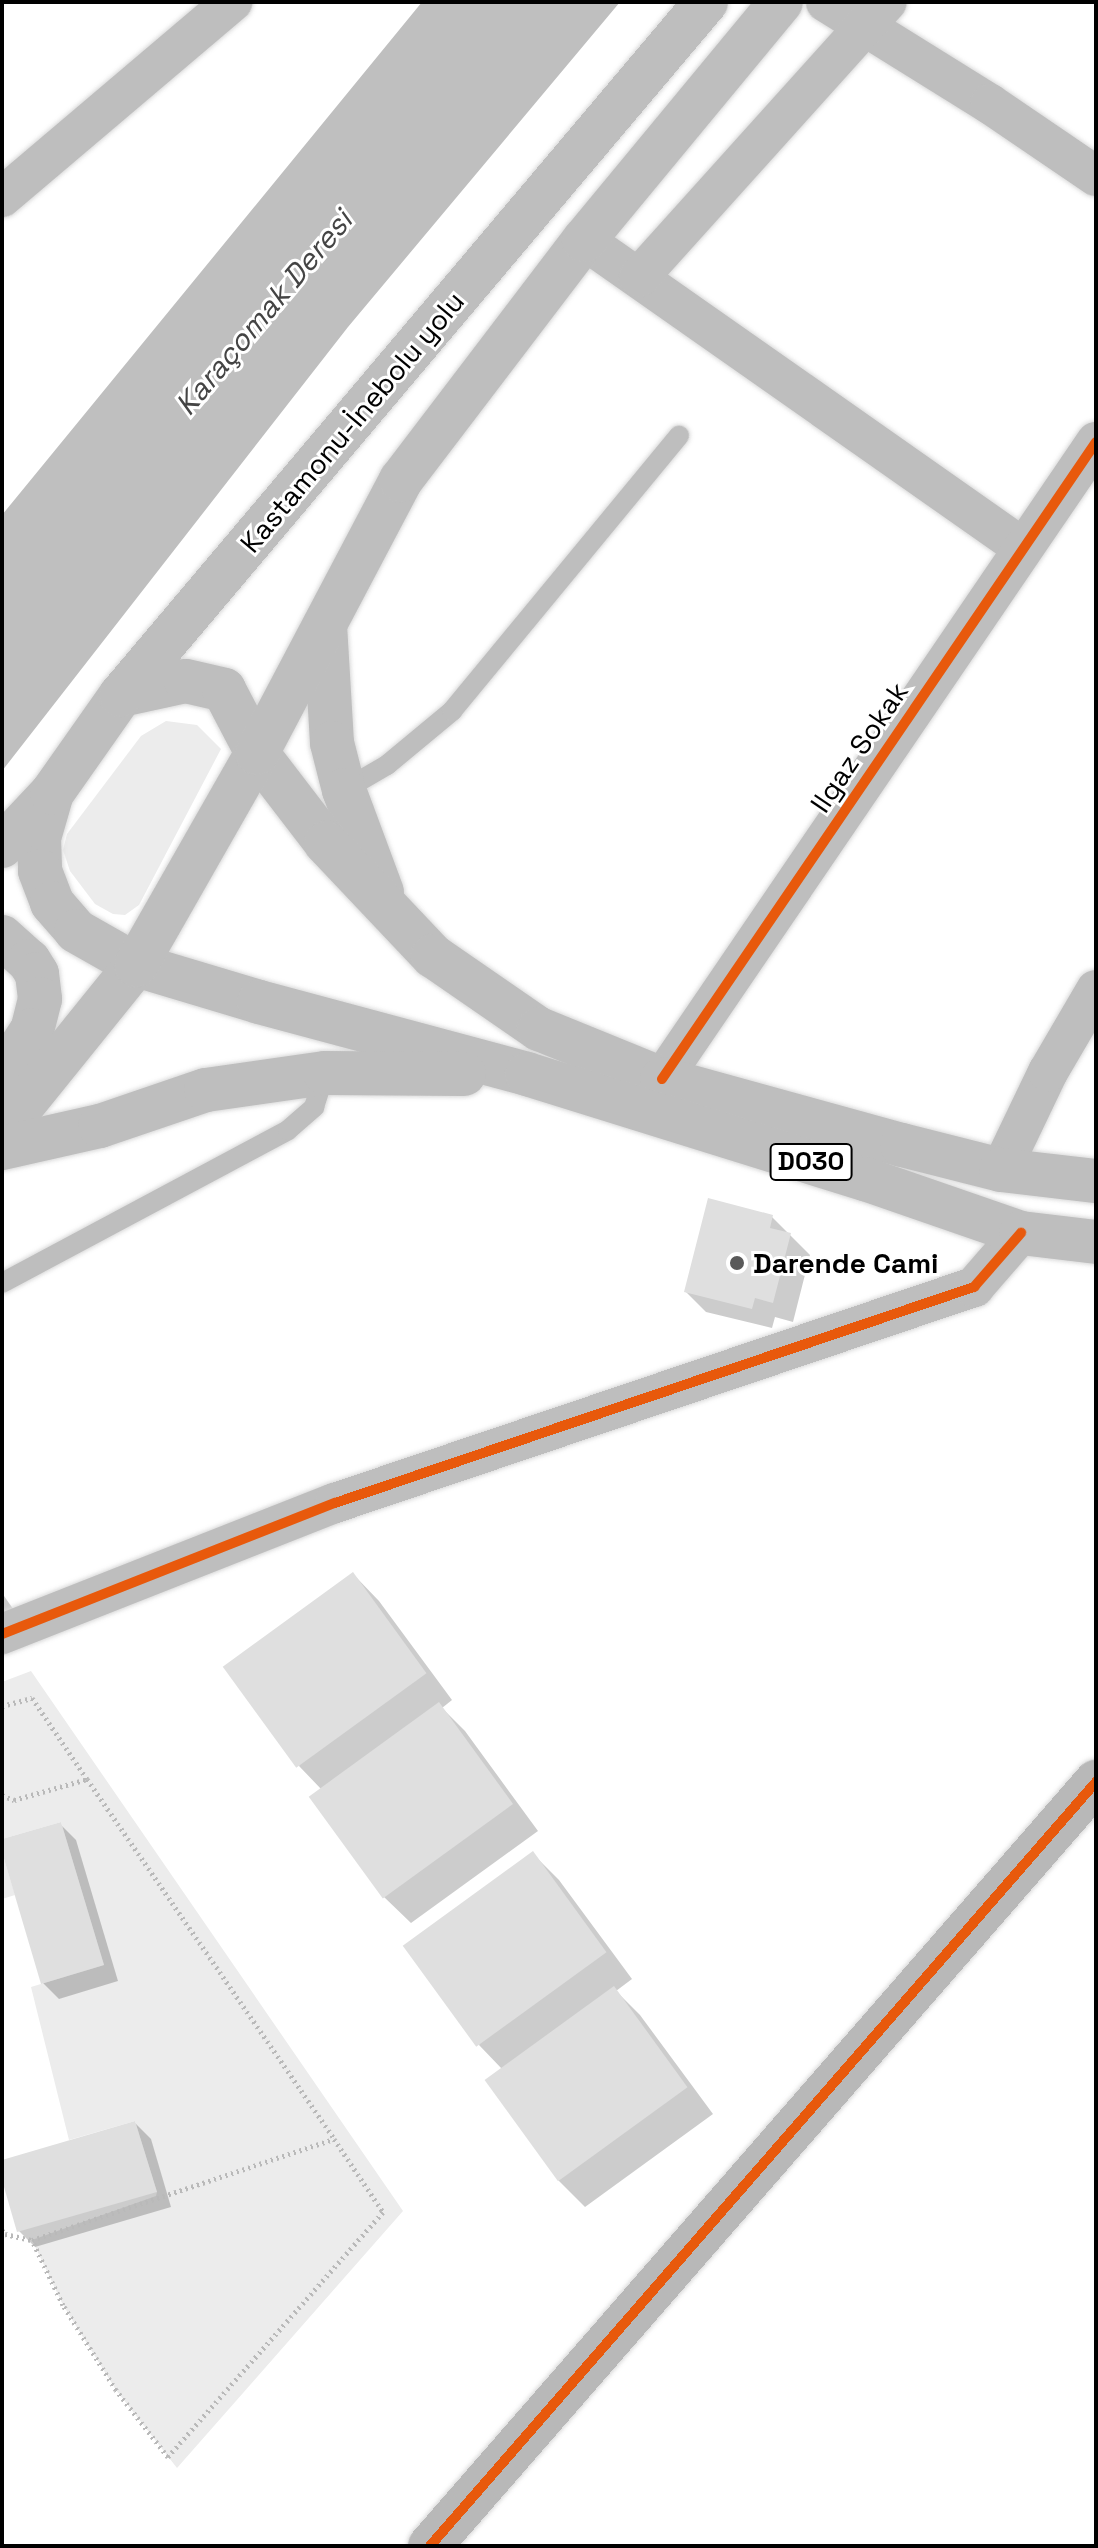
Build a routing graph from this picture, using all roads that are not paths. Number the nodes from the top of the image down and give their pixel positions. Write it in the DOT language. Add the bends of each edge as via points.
graph roads {
  1 [pos="232,2"];
  2 [pos="706,2"];
  3 [pos="781,2"];
  4 [pos="826,2"];
  5 [pos="876,14"];
  6 [pos="1096,176"];
  7 [pos="2,197"];
  8 [pos="584,240"];
  9 [pos="639,277"];
  10 [pos="679,436"];
  11 [pos="1096,442"];
  12 [pos="1023,548"];
  13 [pos="325,621"];
  14 [pos="121,695"];
  15 [pos="257,753"];
  16 [pos="344,790"];
  17 [pos="52,793"];
  18 [pos="2,846"];
  19 [pos="388,909"];
  20 [pos="2,937"];
  21 [pos="136,965"];
  22 [pos="1096,990"];
  23 [pos="325,1073"];
  24 [pos="527,1074"];
  25 [pos="2,1076"];
  26 [pos="662,1079"];
  27 [pos="2,1131"];
  28 [pos="2,1148"];
  29 [pos="1001,1170"];
  30 [pos="1096,1181"];
  31 [pos="1021,1233"];
  32 [pos="1096,1242"];
  33 [pos="2,1283"];
  34 [pos="2,1634"];
  35 [pos="1096,1782"];
  36 [pos="430,2546"];
  1 -- 7 [label="street"];
  2 -- 14 [label="main road, Kastamonu-İnebolu yolu"];
  3 -- 8 [label="main road"];
  4 -- 5 [label="street"];
  5 -- 6 [label="street"];
  5 -- 9 [label="street"];
  8 -- 9 [label="street"];
  8 -- 13 [label="main road" via="401,480"];
  9 -- 12 [label="street"];
  10 -- 16 [label="lane" via="452,711 387,765"];
  11 -- 12 [label="street, Ilgaz Sokak"];
  12 -- 26 [label="street, Ilgaz Sokak"];
  13 -- 15 [label="main road"];
  13 -- 16 [label="main road" via="332,743"];
  14 -- 15 [label="main road" via="186,681 224,690"];
  14 -- 17 [label="main road, Kastamonu-İnebolu yolu"];
  15 -- 19 [label="main road" via="326,843"];
  15 -- 21 [label="main road"];
  16 -- 19 [label="main road"];
  17 -- 18 [label="main road, Kastamonu-İnebolu yolu"];
  17 -- 21 [label="main road" via="39,838 40,871 52,903 76,931"];
  19 -- 26 [label="main road" via="433,956 539,1029"];
  20 -- 25 [label="main road" via="37,974 40,999 32,1030"];
  21 -- 24 [label="main road"];
  21 -- 27 [label="main road"];
  22 -- 29 [label="street" via="1048,1072"];
  23 -- 24 [label="main road"];
  23 -- 28 [label="main road" via="206,1090 100,1126"];
  23 -- 33 [label="lane" via="314,1107 295,1125"];
  24 -- 31 [label="main road, D030"];
  26 -- 29 [label="main road"];
  29 -- 30 [label="main road"];
  31 -- 32 [label="main road, D030"];
  31 -- 34 [label="street" via="974,1287 335,1503"];
  35 -- 36 [label="street"];
}
